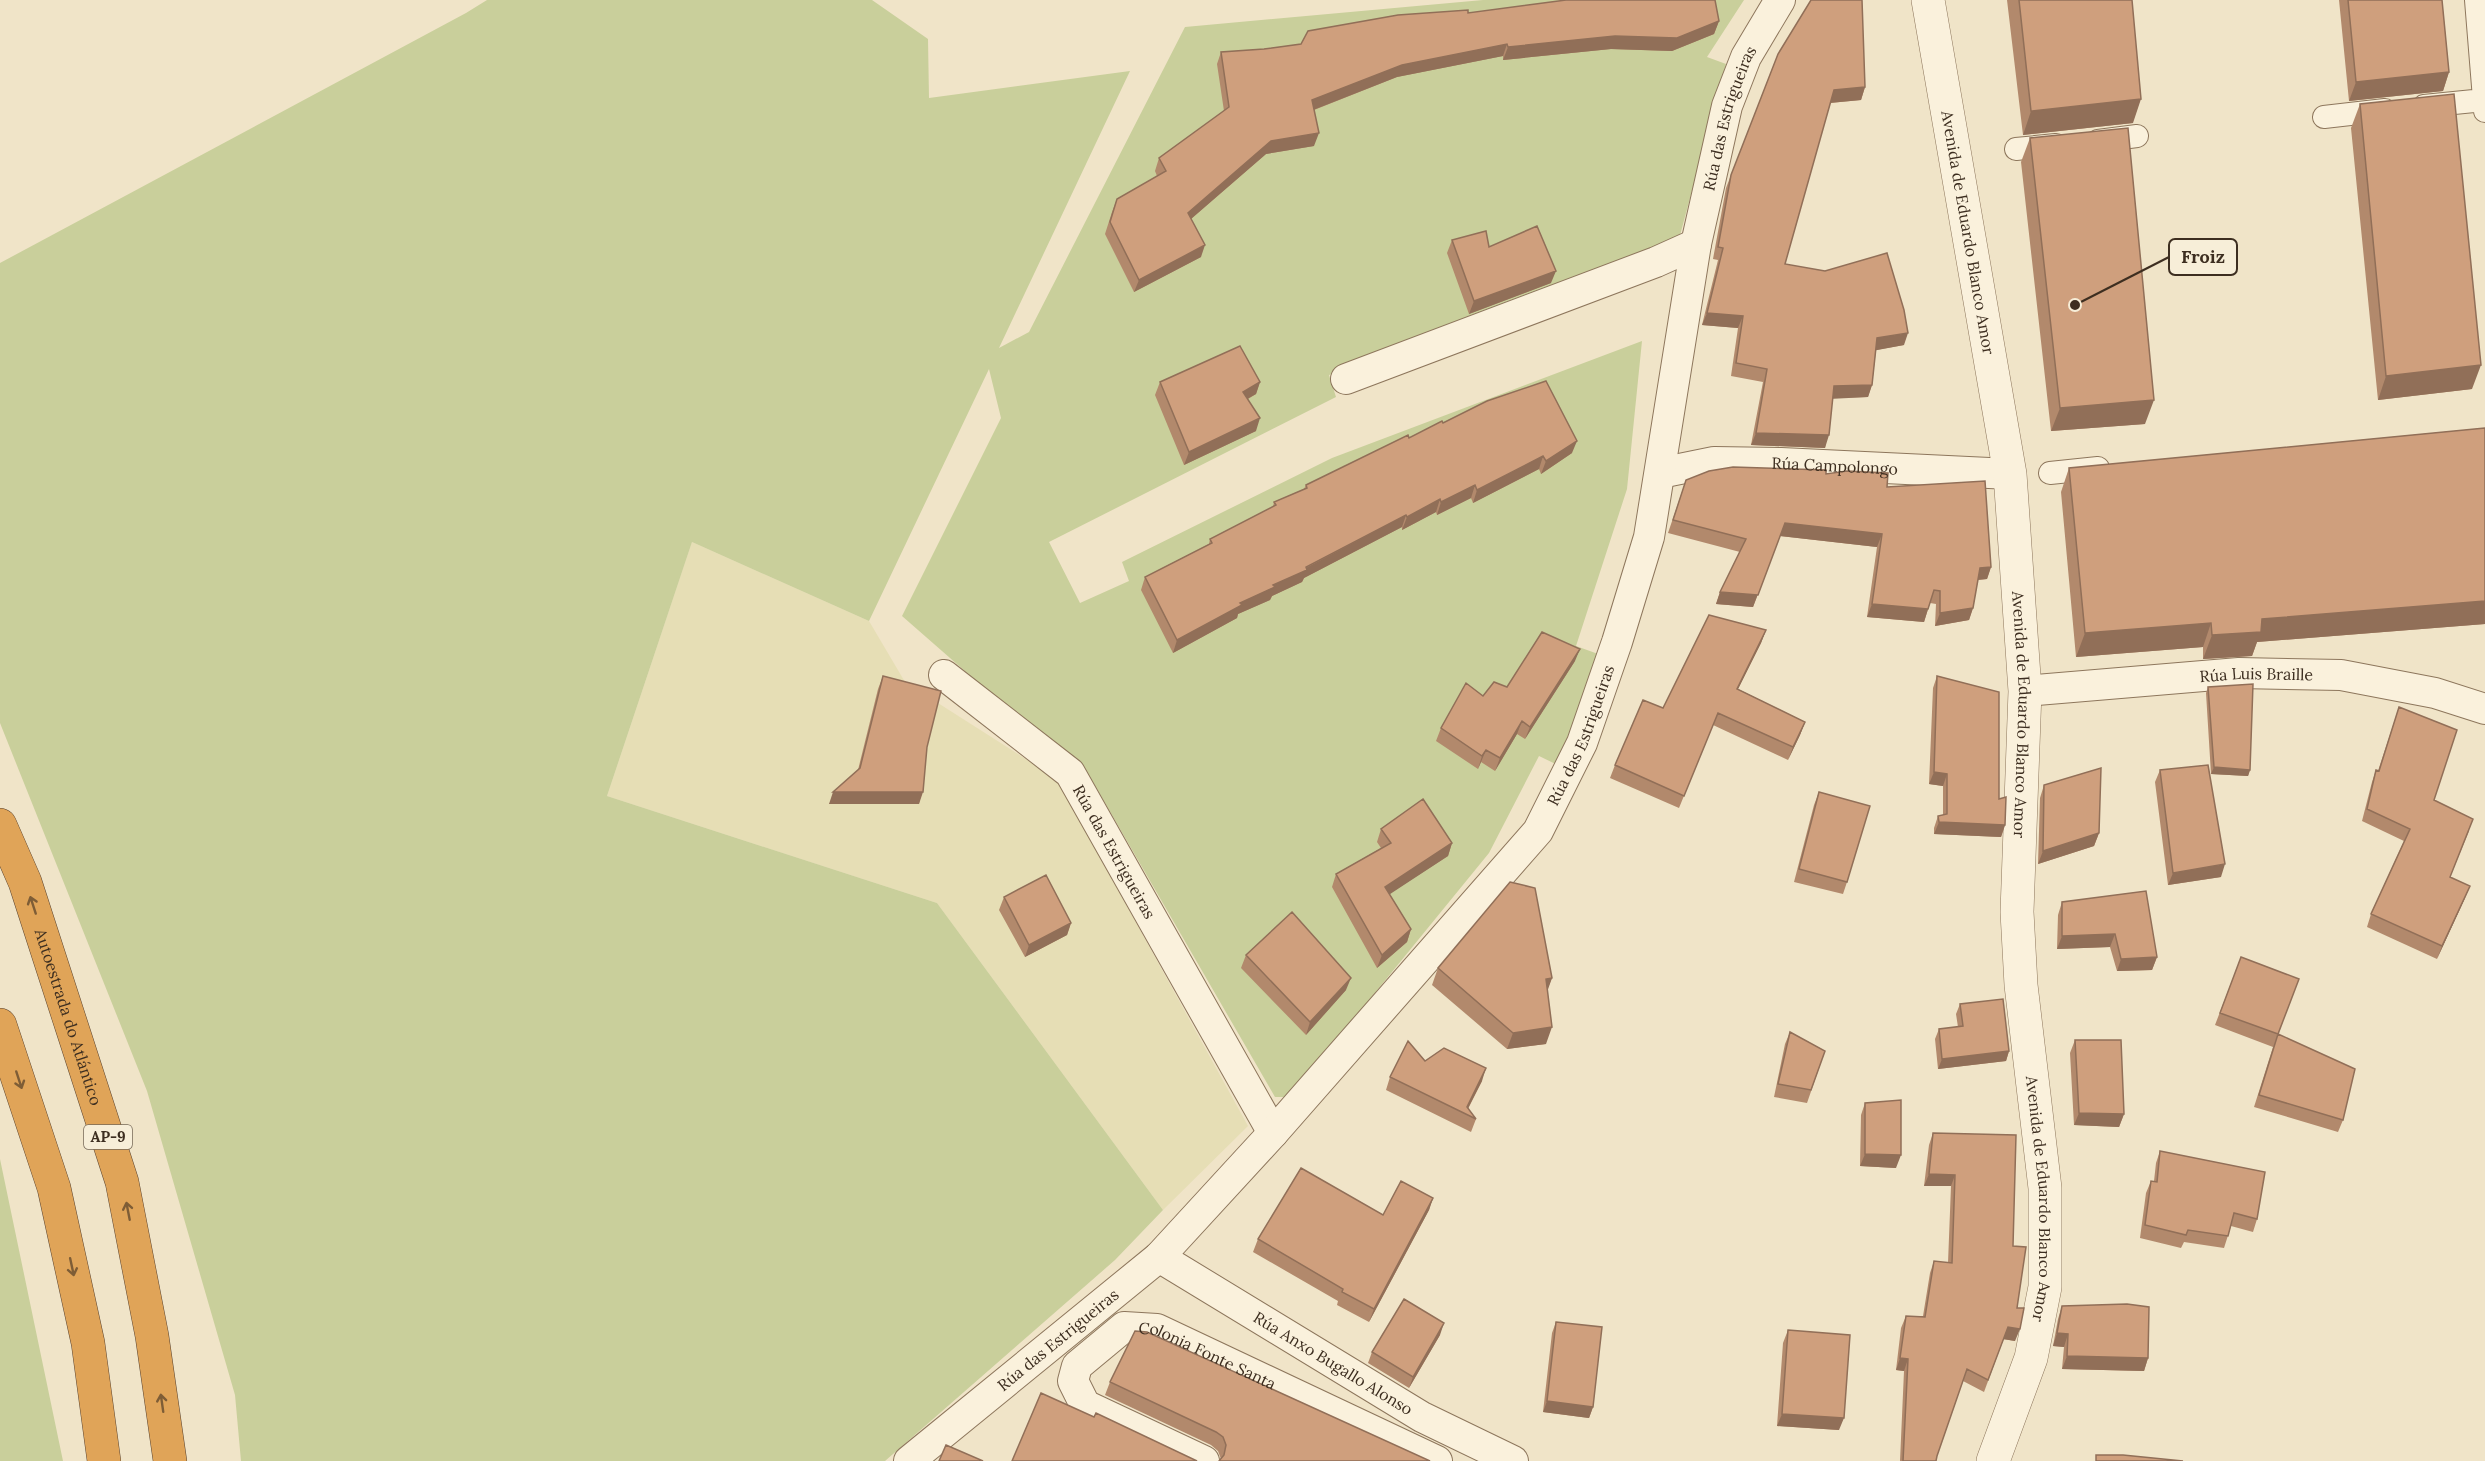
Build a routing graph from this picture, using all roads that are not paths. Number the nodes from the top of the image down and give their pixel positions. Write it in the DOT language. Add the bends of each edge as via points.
graph roads {
  1 [pos="1780,0"];
  2 [pos="1928,0"];
  3 [pos="2476,0"];
  4 [pos="2485,106"];
  5 [pos="2324,117"];
  6 [pos="2137,136"];
  7 [pos="2016,149"];
  8 [pos="1696,244"];
  9 [pos="1346,379"];
  10 [pos="2121,465"];
  11 [pos="1660,473"];
  12 [pos="2050,473"];
  13 [pos="2010,474"];
  14 [pos="944,675"];
  15 [pos="2025,691"];
  16 [pos="2485,709"];
  17 [pos="0,825"];
  18 [pos="0,1025"];
  19 [pos="1273,1133"];
  20 [pos="1159,1257"];
  21 [pos="104,1461"];
  22 [pos="170,1461"];
  23 [pos="909,1461"];
  24 [pos="1204,1461"];
  25 [pos="1437,1461"];
  26 [pos="1512,1461"];
  27 [pos="1993,1461"];
  1 -- 8 [label="street, Rúa das Estrigueiras" via="1746,57 1727,106"];
  2 -- 13 [label="street, Avenida de Eduardo Blanco Amor"];
  3 -- 4 [label="street"];
  4 -- 5 [label="street"];
  6 -- 7 [label="street"];
  8 -- 9 [label="street"];
  8 -- 11 [label="street, Rúa das Estrigueiras"];
  10 -- 12 [label="street"];
  11 -- 13 [label="street, Rúa Campolongo" via="1714,462"];
  11 -- 19 [label="street, Rúa das Estrigueiras" via="1648,537 1612,658 1582,743 1538,831"];
  13 -- 15 [label="street, Avenida de Eduardo Blanco Amor"];
  14 -- 19 [label="street, Rúa das Estrigueiras" via="1070,773"];
  15 -- 16 [label="street, Rúa Luis Braille" via="2239,673 2341,675 2435,693"];
  15 -- 27 [label="street, Avenida de Eduardo Blanco Amor" via="2017,912 2021,985 2045,1188 2045,1287 2031,1358"];
  22 -- 17 [label="highway, Autoestrada do Atlántico / AP-9, one-way" via="152,1336 122,1182 25,882"];
  18 -- 21 [label="highway, one-way" via="54,1188 88,1343"];
  19 -- 20 [label="street, Rúa das Estrigueiras"];
  20 -- 23 [label="street, Rúa das Estrigueiras"];
  20 -- 26 [label="street, Rúa Anxo Bugallo Alonso" via="1422,1417"];
  24 -- 25 [label="street, Colonia Fonte Santa" via="1085,1406 1073,1382 1077,1366 1124,1327 1157,1329"];
}
